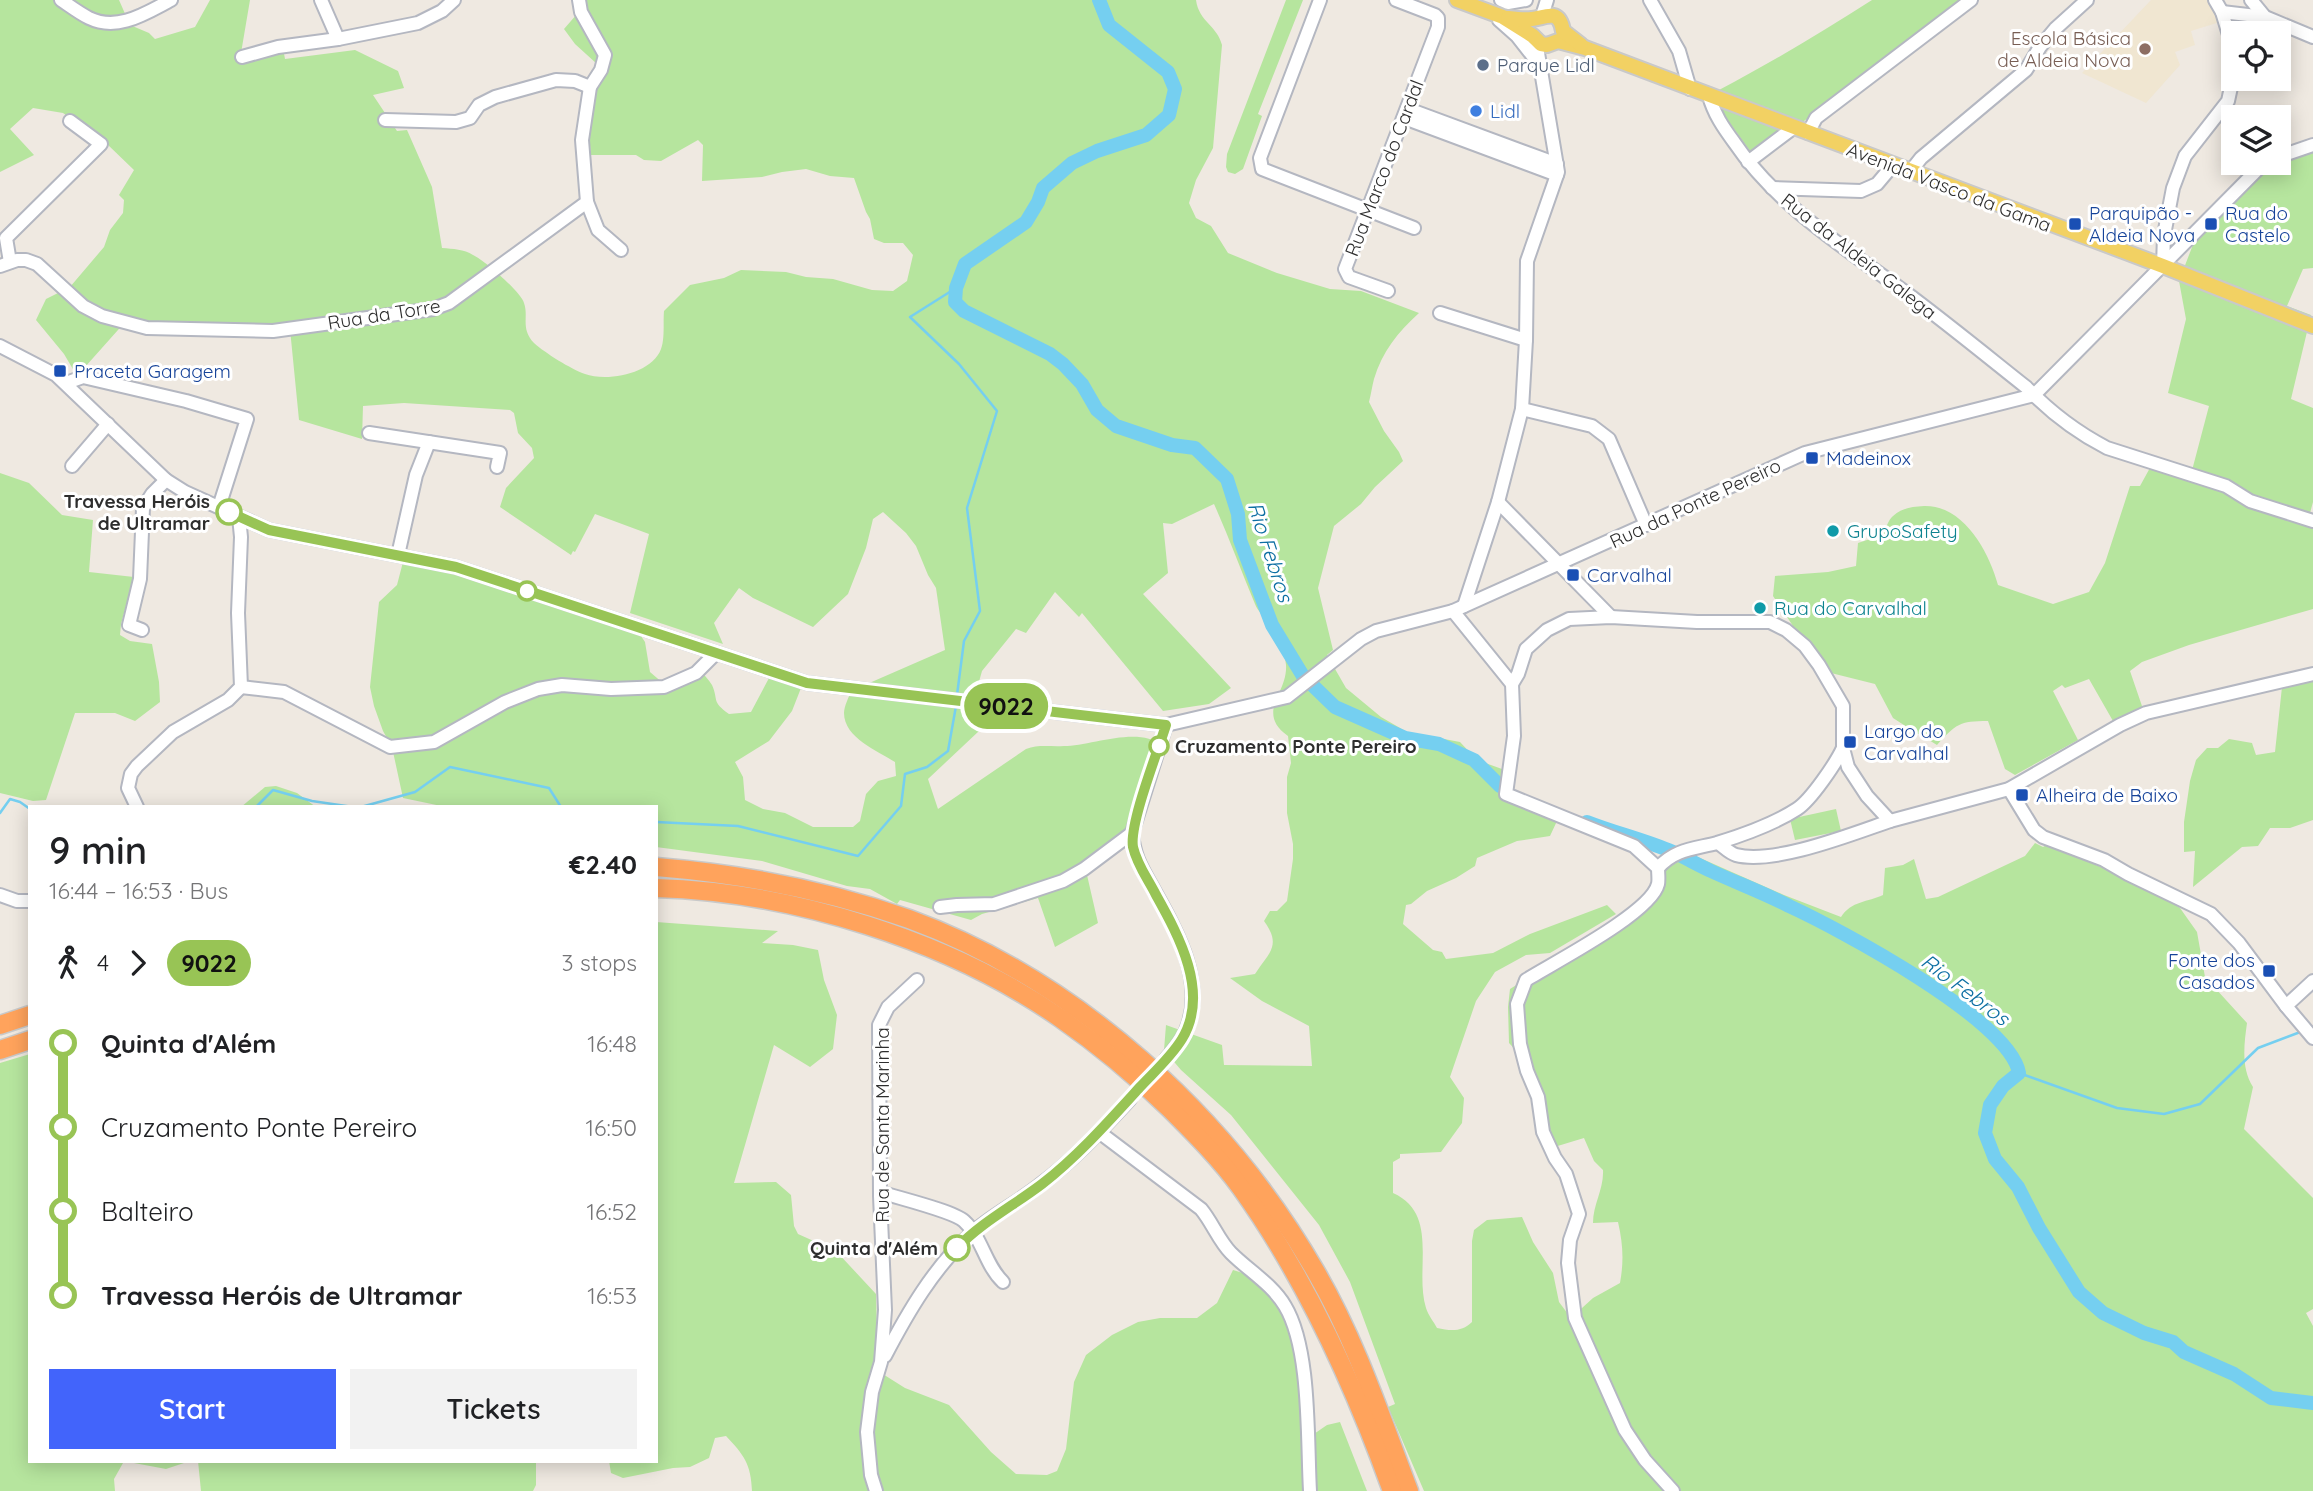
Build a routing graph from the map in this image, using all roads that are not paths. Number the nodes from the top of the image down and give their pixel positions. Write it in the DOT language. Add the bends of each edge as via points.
graph roads {
  1 [pos="61,0"];
  2 [pos="172,0"];
  3 [pos="321,0"];
  4 [pos="454,0"];
  5 [pos="579,0"];
  6 [pos="1320,0"];
  7 [pos="1396,0"];
  8 [pos="1457,0"];
  9 [pos="1501,0"];
  10 [pos="1526,0"];
  11 [pos="1549,0"];
  12 [pos="1650,0"];
  13 [pos="1971,0"];
  14 [pos="2087,0"];
  15 [pos="2251,0"];
  16 [pos="2219,6"];
  17 [pos="1497,15"];
  18 [pos="1544,17"];
  19 [pos="2265,17"];
  20 [pos="2313,37"];
  21 [pos="1534,38"];
  22 [pos="338,39"];
  23 [pos="1558,39"];
  24 [pos="242,57"];
  25 [pos="1541,67"];
  26 [pos="590,87"];
  27 [pos="1690,89"];
  28 [pos="2230,91"];
  29 [pos="1709,96"];
  30 [pos="1406,113"];
  31 [pos="385,120"];
  32 [pos="70,121"];
  33 [pos="1793,128"];
  34 [pos="1808,133"];
  35 [pos="2313,145"];
  36 [pos="2291,153"];
  37 [pos="1748,162"];
  38 [pos="1893,165"];
  39 [pos="1557,170"];
  40 [pos="1910,172"];
  41 [pos="2252,175"];
  42 [pos="1772,188"];
  43 [pos="587,202"];
  44 [pos="1368,211"];
  45 [pos="1414,228"];
  46 [pos="621,250"];
  47 [pos="3,262"];
  48 [pos="2163,266"];
  49 [pos="1388,291"];
  50 [pos="1440,313"];
  51 [pos="2313,326"];
  52 [pos="1526,340"];
  53 [pos="0,346"];
  54 [pos="66,383"];
  55 [pos="2034,395"];
  56 [pos="1522,409"];
  57 [pos="108,424"];
  58 [pos="369,433"];
  59 [pos="429,442"];
  60 [pos="72,466"];
  61 [pos="497,467"];
  62 [pos="166,480"];
  63 [pos="1498,502"];
  64 [pos="219,508"];
  65 [pos="239,517"];
  66 [pos="2313,521"];
  67 [pos="1646,525"];
  68 [pos="398,555"];
  69 [pos="1558,565"];
  70 [pos="1459,608"];
  71 [pos="1611,617"];
  72 [pos="142,630"];
  73 [pos="716,653"];
  74 [pos="2313,674"];
  75 [pos="1512,684"];
  76 [pos="241,687"];
  77 [pos="1166,725"];
  78 [pos="1843,748"];
  79 [pos="2009,789"];
  80 [pos="135,805"];
  81 [pos="1890,821"];
  82 [pos="1132,833"];
  83 [pos="1718,843"];
  84 [pos="658,867"];
  85 [pos="1658,868"];
  86 [pos="658,888"];
  87 [pos="0,895"];
  88 [pos="28,901"];
  89 [pos="940,907"];
  90 [pos="917,980"];
  91 [pos="2313,981"];
  92 [pos="2286,1006"];
  93 [pos="28,1016"];
  94 [pos="0,1025"];
  95 [pos="2313,1038"];
  96 [pos="28,1041"];
  97 [pos="0,1050"];
  98 [pos="1167,1059"];
  99 [pos="1130,1099"];
  100 [pos="1099,1132"];
  101 [pos="880,1192"];
  102 [pos="973,1232"];
  103 [pos="1003,1282"];
  104 [pos="881,1362"];
  105 [pos="876,1491"];
  106 [pos="1310,1491"];
  107 [pos="1392,1491"];
  108 [pos="1409,1491"];
  109 [pos="1673,1491"];
  1 -- 2 [label="street" via="89,18 115,24"];
  3 -- 22 [label="street"];
  4 -- 22 [label="street" via="418,23"];
  5 -- 26 [label="street" via="605,55"];
  6 -- 44 [label="street" via="1260,158 1262,169"];
  7 -- 30 [label="street, Rua Marco do Cardal" via="1438,19"];
  8 -- 17 [label="main road, Avenida Vasco da Gama"];
  9 -- 10 [label="street"];
  11 -- 18 [label="street"];
  12 -- 27 [label="street" via="1679,51"];
  13 -- 34 [label="street" via="1815,118"];
  14 -- 40 [label="street" via="2055,29 2026,70"];
  15 -- 19 [label="street"];
  16 -- 19 [label="street"];
  17 -- 18 [label="main road, Avenida Vasco da Gama"];
  17 -- 21 [label="main road, Avenida Vasco da Gama"];
  17 -- 25 [label="street"];
  18 -- 21 [label="main road" via="1532,30"];
  18 -- 23 [label="main road, Avenida Vasco da Gama" via="1562,25"];
  19 -- 20 [label="street"];
  21 -- 23 [label="main road, Avenida Vasco da Gama" via="1547,46"];
  21 -- 25 [label="street"];
  22 -- 24 [label="street"];
  23 -- 25 [label="street"];
  23 -- 27 [label="main road, Avenida Vasco da Gama"];
  25 -- 39 [label="street"];
  26 -- 31 [label="street" via="556,80 495,97 479,104 470,118 456,122"];
  26 -- 43 [label="street" via="582,140"];
  27 -- 29 [label="main road, Avenida Vasco da Gama"];
  28 -- 48 [label="street" via="2228,101 2185,156 2173,188"];
  29 -- 33 [label="main road, Avenida Vasco da Gama"];
  29 -- 37 [label="street, Rua da Aldeia Galega" via="1714,113"];
  30 -- 39 [label="street"];
  30 -- 44 [label="street, Rua Marco do Cardal"];
  32 -- 47 [label="street" via="101,144 6,238"];
  33 -- 34 [label="main road, Avenida Vasco da Gama"];
  33 -- 37 [label="street"];
  34 -- 38 [label="main road, Avenida Vasco da Gama"];
  35 -- 36 [label="street"];
  37 -- 42 [label="street, Rua da Aldeia Galega"];
  38 -- 40 [label="main road, Avenida Vasco da Gama"];
  38 -- 42 [label="street" via="1877,184 1861,191"];
  39 -- 52 [label="street" via="1527,261"];
  40 -- 48 [label="main road, Avenida Vasco da Gama"];
  41 -- 48 [label="street"];
  42 -- 55 [label="street, Rua da Aldeia Galega" via="1821,232"];
  43 -- 46 [label="street" via="598,230"];
  43 -- 47 [label="street, Rua da Torre" via="449,303 422,311 273,331 172,330 122,323 83,306 37,264"];
  44 -- 45 [label="street"];
  44 -- 49 [label="street, Rua Marco do Cardal" via="1345,269 1349,277"];
  48 -- 51 [label="main road, Avenida Vasco da Gama"];
  48 -- 55 [label="street"];
  50 -- 52 [label="street"];
  52 -- 56 [label="street"];
  53 -- 54 [label="street, Rua da Ponte Pereiro"];
  54 -- 57 [label="street, Rua da Ponte Pereiro"];
  54 -- 64 [label="street" via="83,377 247,419"];
  55 -- 66 [label="street, Rua da Aldeia Galega" via="2107,448 2226,486 2250,501"];
  55 -- 67 [label="street, Rua da Ponte Pereiro" via="1805,453"];
  56 -- 63 [label="street"];
  56 -- 67 [label="street" via="1592,426 1609,439"];
  57 -- 60 [label="street"];
  57 -- 62 [label="street, Rua da Ponte Pereiro"];
  58 -- 59 [label="street"];
  59 -- 61 [label="street" via="500,453"];
  59 -- 68 [label="street" via="416,475"];
  62 -- 64 [label="street, Rua da Ponte Pereiro"];
  62 -- 72 [label="street" via="143,508 140,579 129,625"];
  63 -- 69 [label="street"];
  63 -- 70 [label="street"];
  64 -- 65 [label="street, Rua da Ponte Pereiro"];
  65 -- 68 [label="street, Rua da Ponte Pereiro" via="269,530"];
  65 -- 76 [label="street"];
  67 -- 69 [label="street, Rua da Ponte Pereiro"];
  68 -- 73 [label="street, Rua da Ponte Pereiro" via="456,567"];
  69 -- 70 [label="street, Rua da Ponte Pereiro"];
  69 -- 71 [label="street"];
  70 -- 75 [label="street"];
  70 -- 77 [label="street, Rua da Ponte Pereiro" via="1376,631 1293,694"];
  71 -- 75 [label="street" via="1569,619 1547,630 1526,649"];
  71 -- 78 [label="street" via="1770,622 1786,630 1805,646 1843,706"];
  73 -- 76 [label="street" via="696,673 664,687 562,685 538,690 505,702 434,743 390,747 284,692"];
  73 -- 77 [label="street, Rua da Ponte Pereiro" via="807,683"];
  74 -- 79 [label="street" via="2146,713"];
  75 -- 85 [label="street" via="1514,736 1506,794 1634,846"];
  76 -- 80 [label="street" via="228,700 173,732 137,766 128,788"];
  77 -- 82 [label="street"];
  78 -- 81 [label="street" via="1857,784"];
  78 -- 83 [label="street" via="1800,807"];
  79 -- 81 [label="street"];
  79 -- 92 [label="street" via="2043,837 2104,860 2211,914"];
  81 -- 83 [label="street" via="1831,841 1752,858 1732,855"];
  82 -- 89 [label="street" via="1063,881 994,904"];
  82 -- 98 [label="street" via="1137,861 1165,911 1189,967 1193,991 1192,1013 1181,1041"];
  83 -- 85 [label="street" via="1675,853"];
  84 -- 108 [label="highway" via="785,884 910,920 1025,976 1139,1058 1219,1136 1260,1186 1316,1272 1353,1347"];
  85 -- 109 [label="street" via="1658,886 1649,900 1622,922 1526,979 1517,1004 1520,1044 1538,1097 1543,1132 1566,1174 1578,1214 1568,1263 1575,1318 1625,1430"];
  86 -- 107 [label="highway" via="782,902 918,944 1013,989 1099,1047 1196,1135 1241,1187 1322,1324"];
  87 -- 88 [label="street"];
  90 -- 101 [label="street, Rua de Santa Marinha" via="888,1007 879,1025"];
  91 -- 92 [label="street"];
  92 -- 95 [label="street"];
  93 -- 94 [label="highway"];
  96 -- 97 [label="highway"];
  99 -- 100 [label="street"];
  100 -- 102 [label="street" via="1043,1183"];
  100 -- 106 [label="street" via="1201,1209 1229,1251 1285,1306 1301,1357"];
  101 -- 102 [label="street" via="963,1220"];
  101 -- 104 [label="street, Rua de Santa Marinha" via="885,1310"];
  102 -- 103 [label="street" via="992,1272"];
  102 -- 104 [label="street" via="920,1296"];
  104 -- 105 [label="street, Rua de Santa Marinha" via="867,1432"];
}
